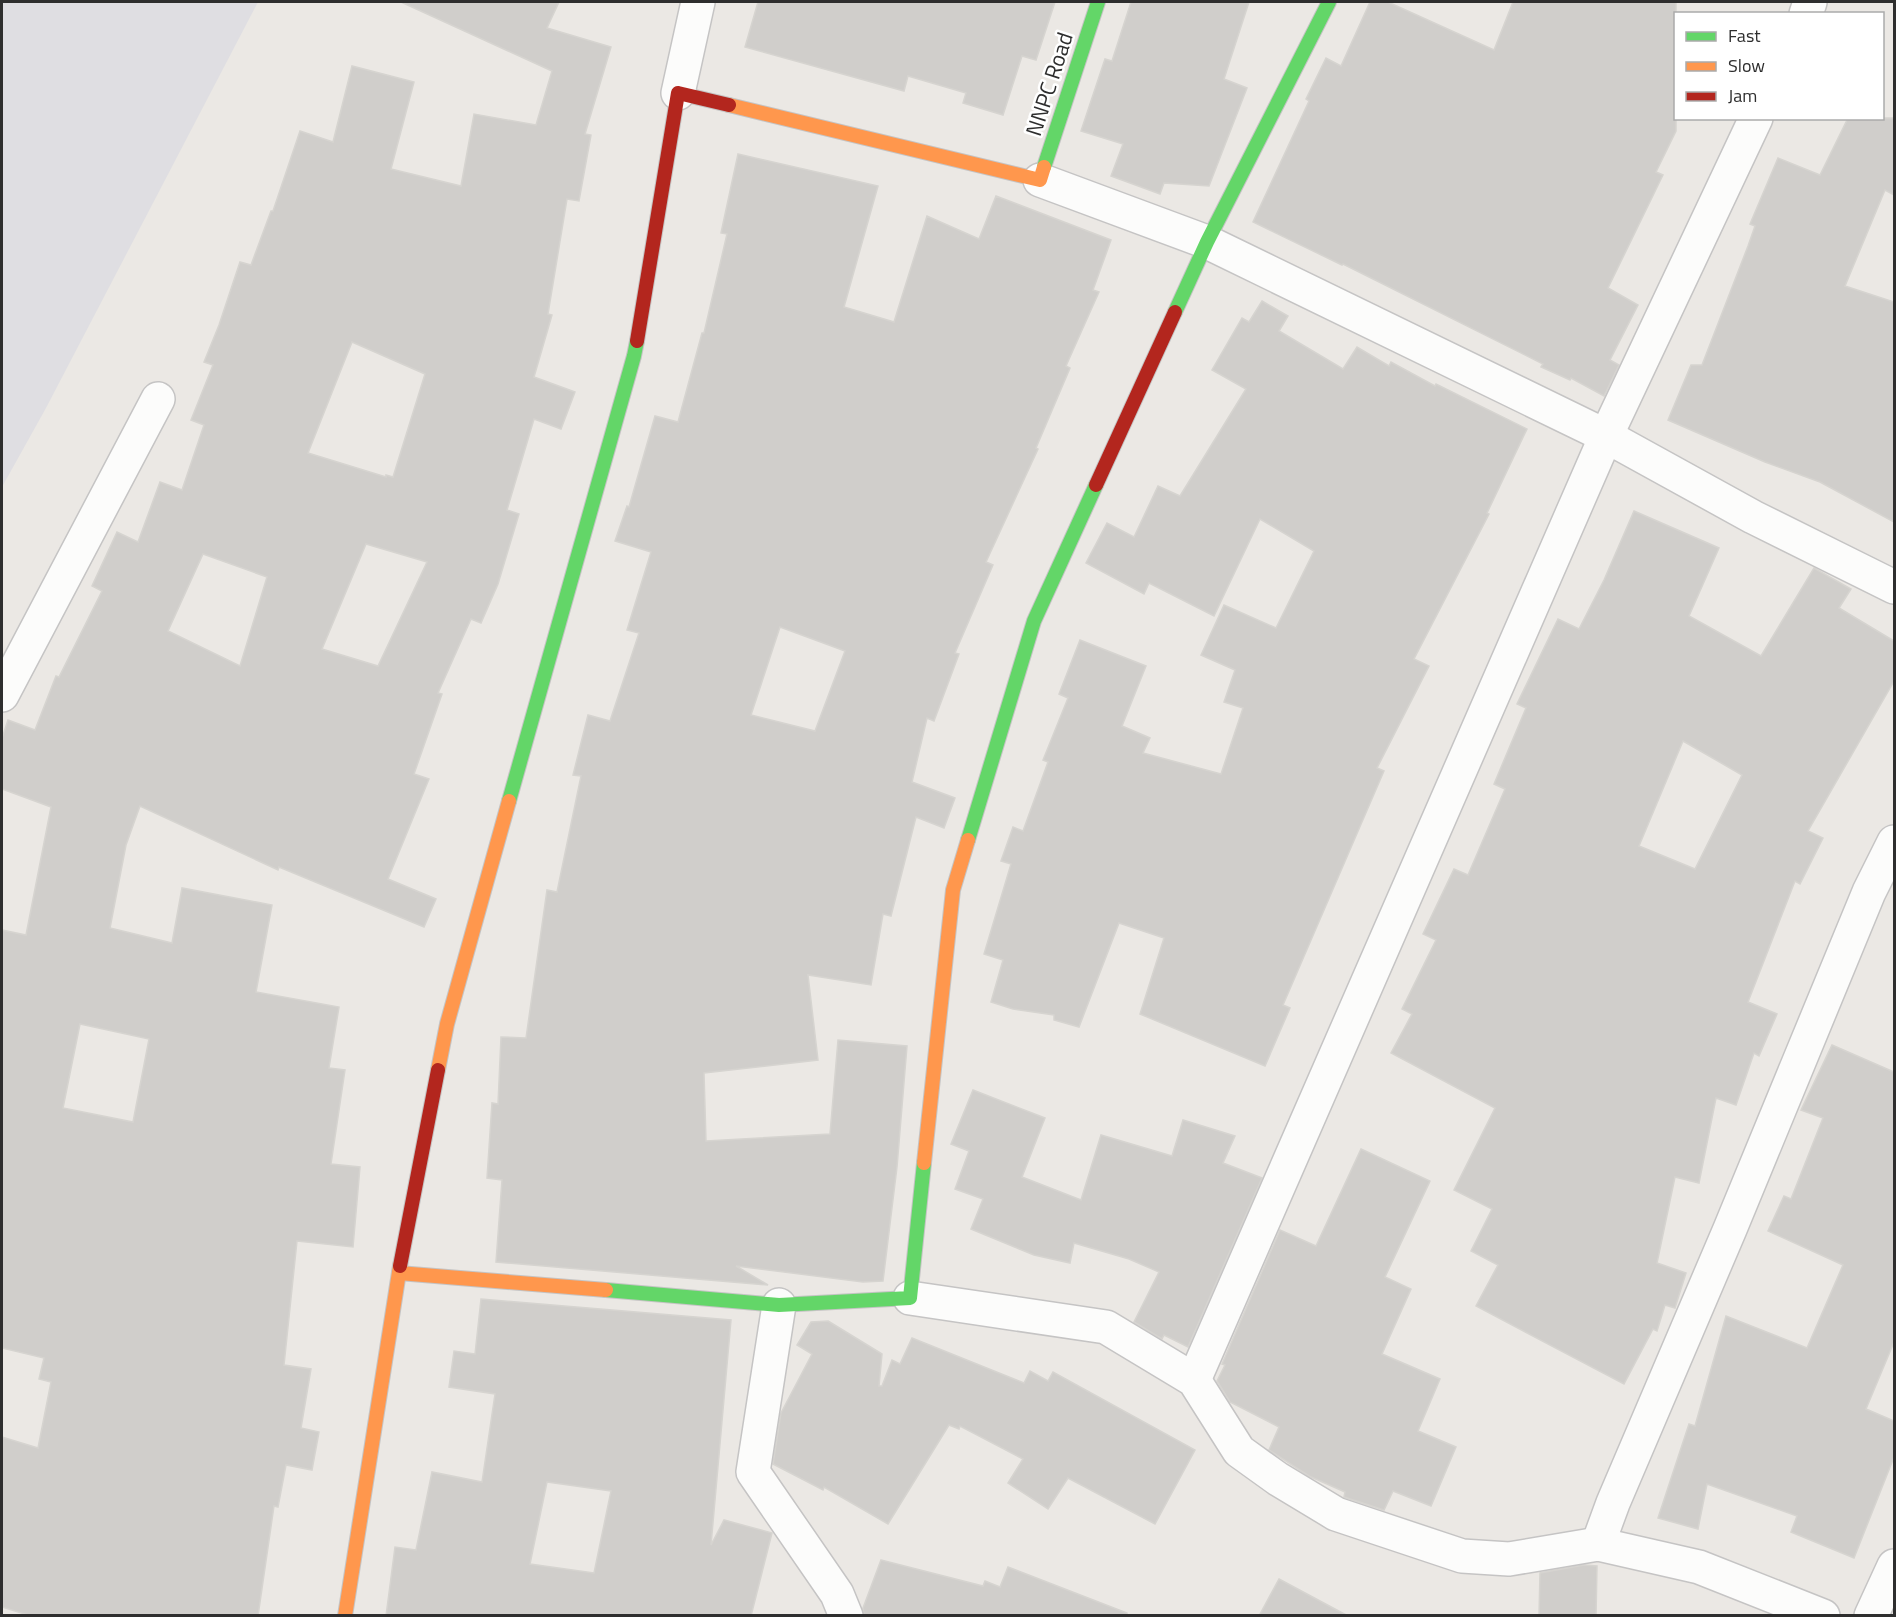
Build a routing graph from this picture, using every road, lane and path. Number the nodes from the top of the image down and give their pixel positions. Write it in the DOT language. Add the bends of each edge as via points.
graph roads {
  1 [pos="698,2"];
  2 [pos="1098,2"];
  3 [pos="1329,2"];
  4 [pos="678,93"];
  5 [pos="1755,120"];
  6 [pos="1040,180"];
  7 [pos="1206,242"];
  8 [pos="158,399"];
  9 [pos="1606,436"];
  10 [pos="1894,587"];
  11 [pos="2,695"];
  12 [pos="1894,842"];
  13 [pos="399,1273"];
  14 [pos="910,1298"];
  15 [pos="780,1305"];
  16 [pos="1194,1380"];
  17 [pos="1598,1544"];
  18 [pos="1894,1566"];
  19 [pos="345,1616"];
  20 [pos="846,1616"];
  21 [pos="1823,1616"];
  22 [pos="1871,1616"];
  1 -- 4 [label="street"];
  2 -- 6 [label="street, NNPC Road"];
  3 -- 7 [label="street"];
  4 -- 6 [label="street"];
  4 -- 13 [label="street" via="634,356 447,1024"];
  5 -- 9 [label="street"];
  6 -- 7 [label="street"];
  7 -- 9 [label="street"];
  7 -- 14 [label="street" via="1034,621 953,890"];
  8 -- 11 [label="street"];
  9 -- 10 [label="street" via="1753,517"];
  9 -- 16 [label="street"];
  12 -- 17 [label="street" via="1869,892"];
  13 -- 15 [label="street"];
  13 -- 19 [label="street"];
  14 -- 15 [label="street"];
  14 -- 16 [label="street" via="1106,1327"];
  15 -- 20 [label="street" via="753,1472 837,1594"];
  16 -- 17 [label="street" via="1239,1451 1336,1514 1462,1556 1509,1559"];
  17 -- 21 [label="street" via="1699,1567"];
  18 -- 22 [label="street"];
}
